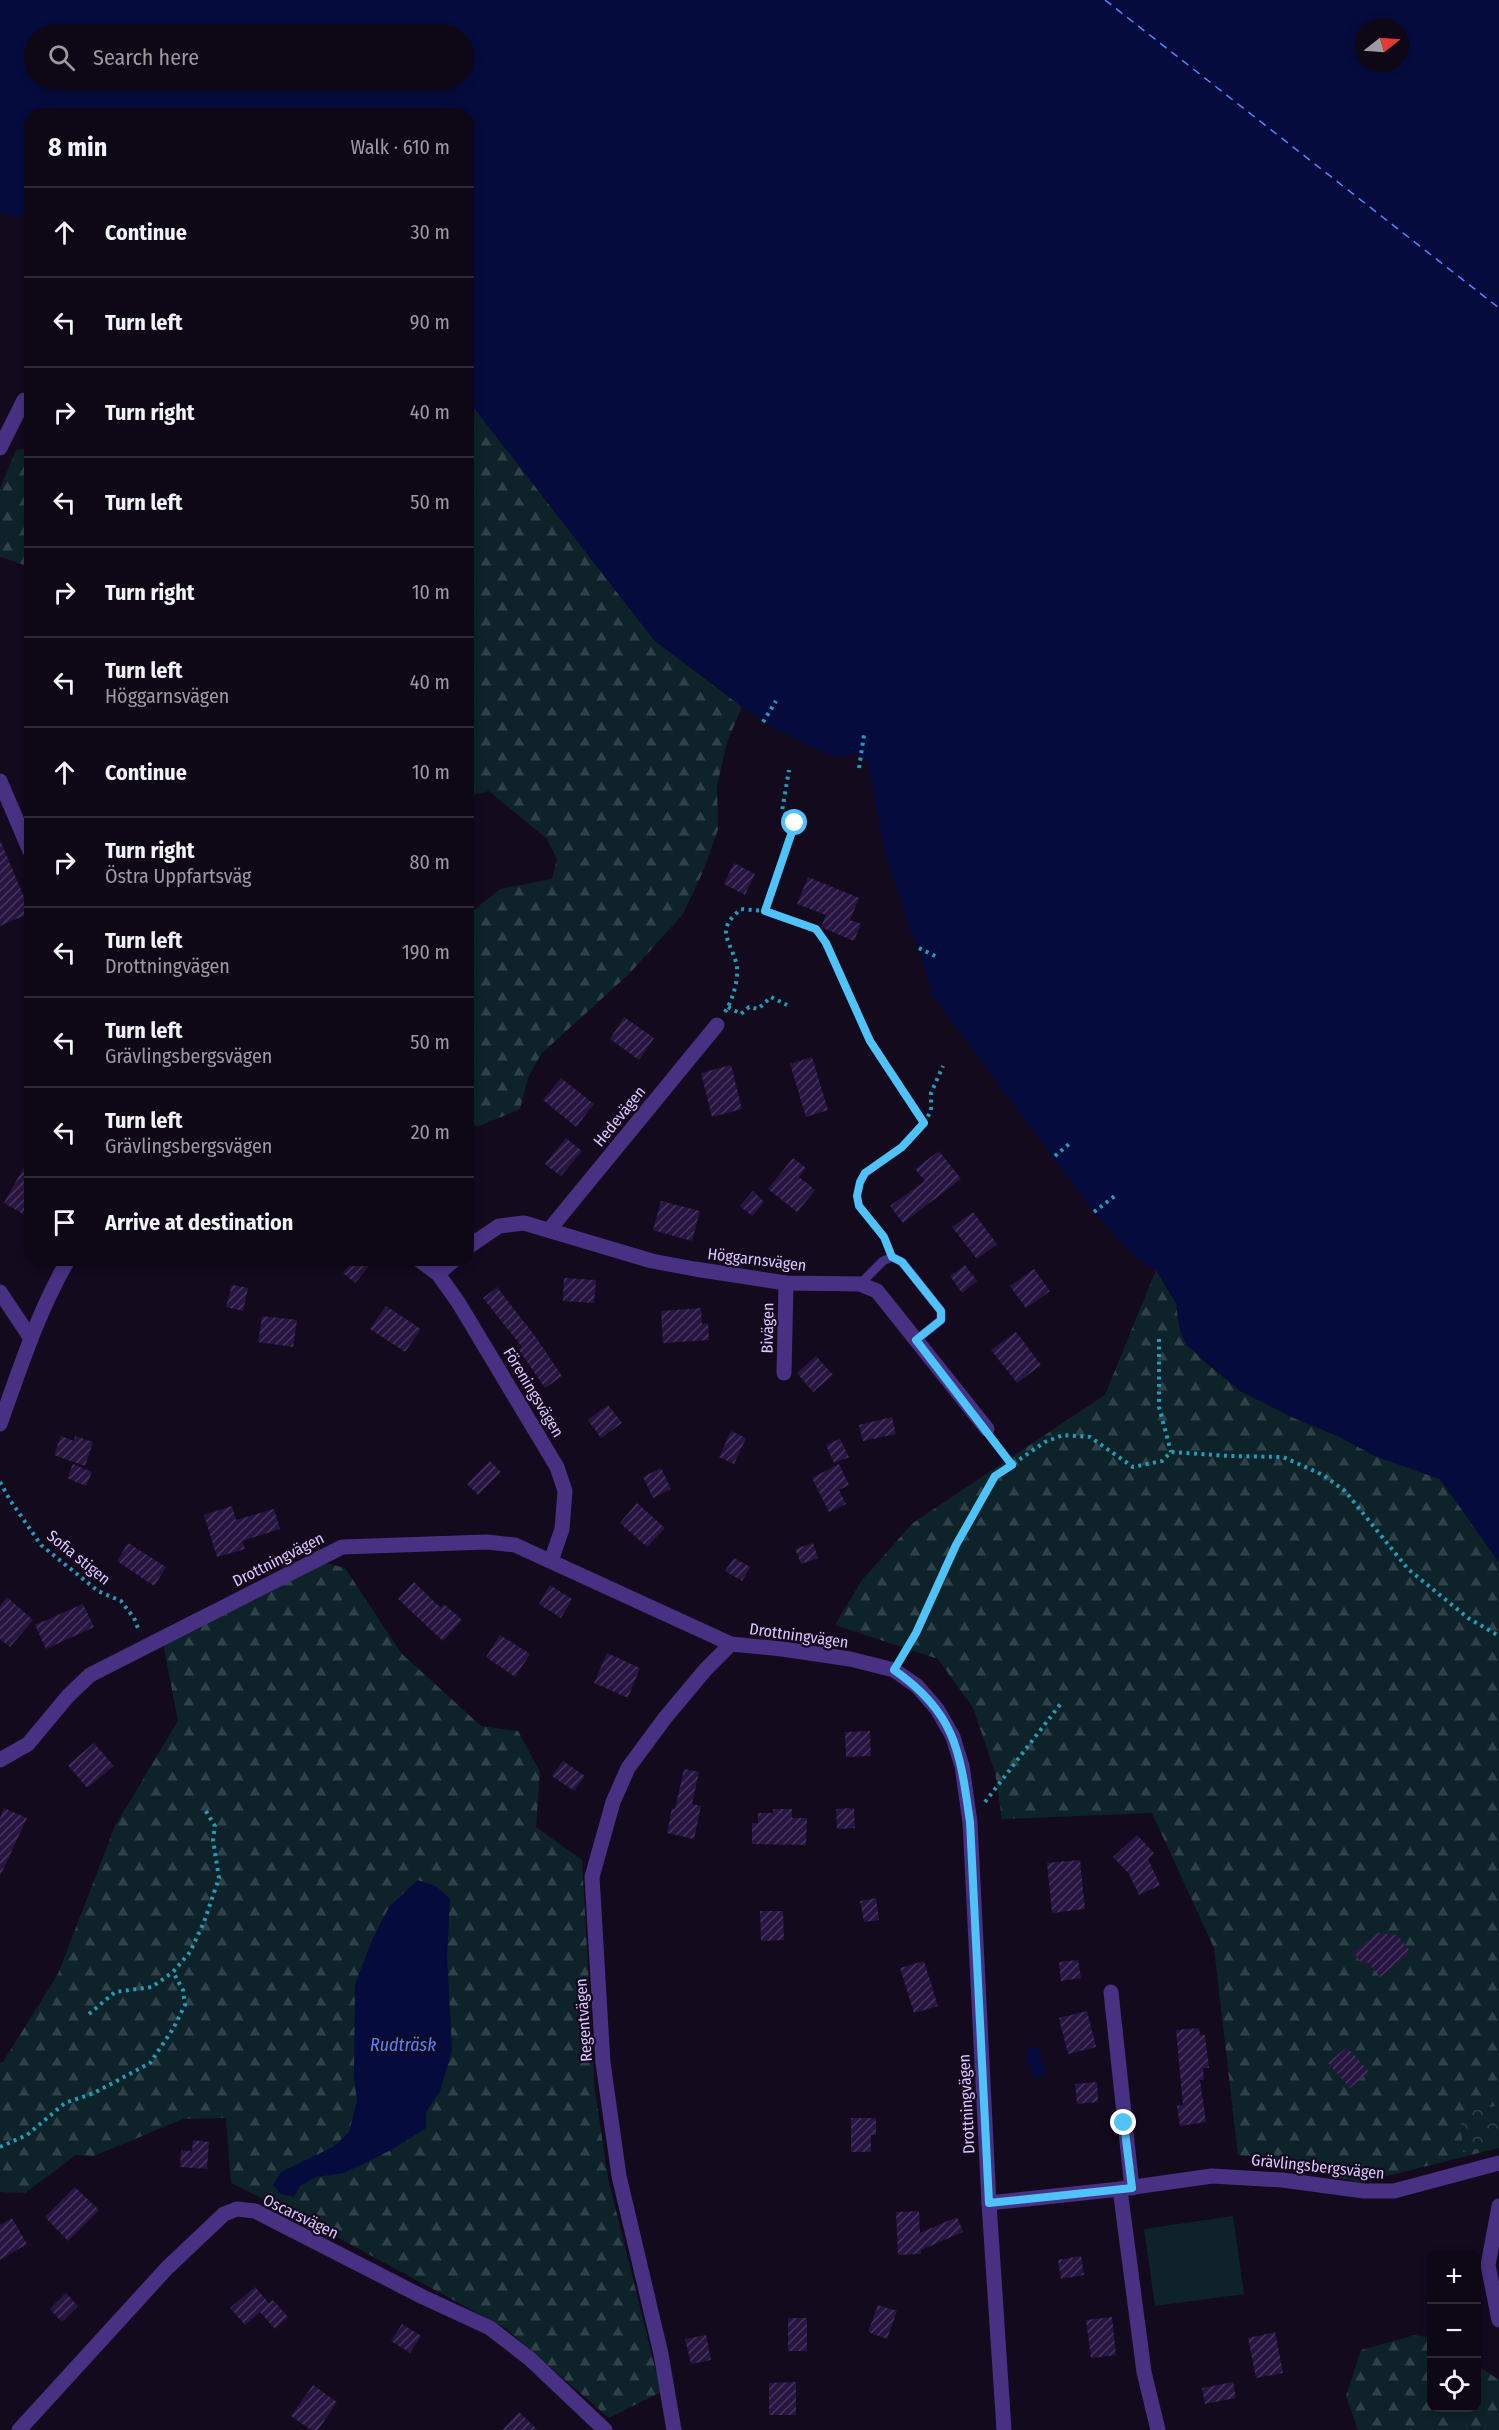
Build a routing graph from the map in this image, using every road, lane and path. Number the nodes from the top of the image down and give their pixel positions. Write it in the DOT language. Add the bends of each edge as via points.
graph roads {
  1 [pos="24,400"];
  2 [pos="0,448"];
  3 [pos="776,700"];
  4 [pos="763,722"];
  5 [pos="864,735"];
  6 [pos="859,768"];
  7 [pos="789,770"];
  8 [pos="0,781"];
  9 [pos="24,837"];
  10 [pos="765,911"];
  11 [pos="919,948"];
  12 [pos="937,957"];
  13 [pos="786,1005"];
  14 [pos="729,1006"];
  15 [pos="717,1025"];
  16 [pos="943,1066"];
  17 [pos="924,1123"];
  18 [pos="1069,1144"];
  19 [pos="1055,1156"];
  20 [pos="1116,1195"];
  21 [pos="1094,1212"];
  22 [pos="549,1230"];
  23 [pos="474,1243"];
  24 [pos="892,1257"];
  25 [pos="64,1266"];
  26 [pos="427,1266"];
  27 [pos="447,1266"];
  28 [pos="438,1274"];
  29 [pos="786,1283"];
  30 [pos="860,1284"];
  31 [pos="0,1292"];
  32 [pos="30,1337"];
  33 [pos="1160,1339"];
  34 [pos="916,1340"];
  35 [pos="784,1373"];
  36 [pos="0,1424"];
  37 [pos="987,1429"];
  38 [pos="1171,1452"];
  39 [pos="1012,1465"];
  40 [pos="0,1482"];
  41 [pos="551,1561"];
  42 [pos="1499,1636"];
  43 [pos="731,1644"];
  44 [pos="145,1646"];
  45 [pos="894,1670"];
  46 [pos="1062,1702"];
  47 [pos="0,1760"];
  48 [pos="204,1808"];
  49 [pos="970,1822"];
  50 [pos="173,1972"];
  51 [pos="1111,1992"];
  52 [pos="89,2014"];
  53 [pos="0,2146"];
  54 [pos="1499,2163"];
  55 [pos="1126,2188"];
  56 [pos="989,2203"];
  57 [pos="1499,2206"];
  58 [pos="1499,2320"];
  59 [pos="19,2430"];
  60 [pos="605,2430"];
  61 [pos="674,2430"];
  62 [pos="1004,2430"];
  63 [pos="1158,2430"];
  1 -- 2 [label="street"];
  3 -- 4 [label="path"];
  5 -- 6 [label="path"];
  7 -- 10 [label="path" via="782,811 795,823"];
  8 -- 9 [label="street"];
  10 -- 14 [label="path" via="741,909 728,921 725,931 738,974"];
  10 -- 17 [label="path" via="816,929 870,1041"];
  11 -- 12 [label="path"];
  13 -- 14 [label="path" via="771,997 758,1009 749,1007 741,1014"];
  14 -- 15 [label="path"];
  15 -- 22 [label="street, Hedevägen"];
  16 -- 17 [label="path"];
  17 -- 24 [label="path" via="902,1147 865,1173 860,1182 859,1206 884,1237"];
  18 -- 19 [label="path"];
  20 -- 21 [label="path"];
  22 -- 23 [label="street, Höggarnsvägen" via="524,1223 499,1226"];
  22 -- 29 [label="street, Höggarnsvägen" via="652,1261"];
  24 -- 30 [label="lane"];
  24 -- 34 [label="lane" via="902,1262 941,1311 941,1320"];
  25 -- 32 [label="street"];
  26 -- 28 [label="street, Föreningsvägen"];
  27 -- 28 [label="street"];
  28 -- 41 [label="street, Föreningsvägen" via="557,1467 565,1491 562,1529"];
  29 -- 30 [label="street, Höggarnsvägen"];
  29 -- 35 [label="street, Bivägen"];
  30 -- 34 [label="street" via="877,1291"];
  31 -- 32 [label="street"];
  32 -- 36 [label="street"];
  33 -- 38 [label="path" via="1159,1407"];
  34 -- 37 [label="street"];
  37 -- 39 [label="path"];
  38 -- 39 [label="path" via="1162,1461 1133,1467 1089,1437 1064,1435 1045,1442"];
  38 -- 42 [label="path" via="1283,1457 1323,1475 1345,1491 1408,1569 1468,1618"];
  39 -- 45 [label="path" via="995,1476"];
  40 -- 44 [label="path, Sofia stigen" via="41,1545 98,1591 121,1601 134,1618"];
  41 -- 43 [label="street, Drottningvägen"];
  41 -- 44 [label="street, Drottningvägen" via="515,1545 487,1542 342,1547"];
  43 -- 45 [label="street, Drottningvägen" via="827,1656"];
  43 -- 61 [label="street, Regentvägen" via="671,1710 628,1768 613,1802 592,1877 603,2063 619,2176 662,2354"];
  44 -- 47 [label="street, Drottningvägen" via="90,1675 28,1744"];
  45 -- 49 [label="street, Drottningvägen" via="917,1686 937,1709 953,1737 962,1766"];
  46 -- 49 [label="path"];
  48 -- 50 [label="path" via="215,1826 213,1840 219,1878 190,1952"];
  49 -- 56 [label="street, Drottningvägen"];
  50 -- 52 [label="path" via="152,1987 115,1992"];
  50 -- 53 [label="path" via="183,1990 185,2005 150,2064 65,2103 27,2135"];
  51 -- 55 [label="street"];
  54 -- 55 [label="street, Grävlingsbergsvägen" via="1394,2191 1364,2191 1248,2176 1212,2176"];
  55 -- 56 [label="street, Grävlingsbergsvägen"];
  55 -- 63 [label="street" via="1144,2372"];
  56 -- 62 [label="street, Drottningvägen"];
  57 -- 58 [label="street" via="1488,2265"];
  59 -- 60 [label="street, Oscarsvägen" via="167,2268 224,2214 237,2209 255,2211 490,2328"];
}
